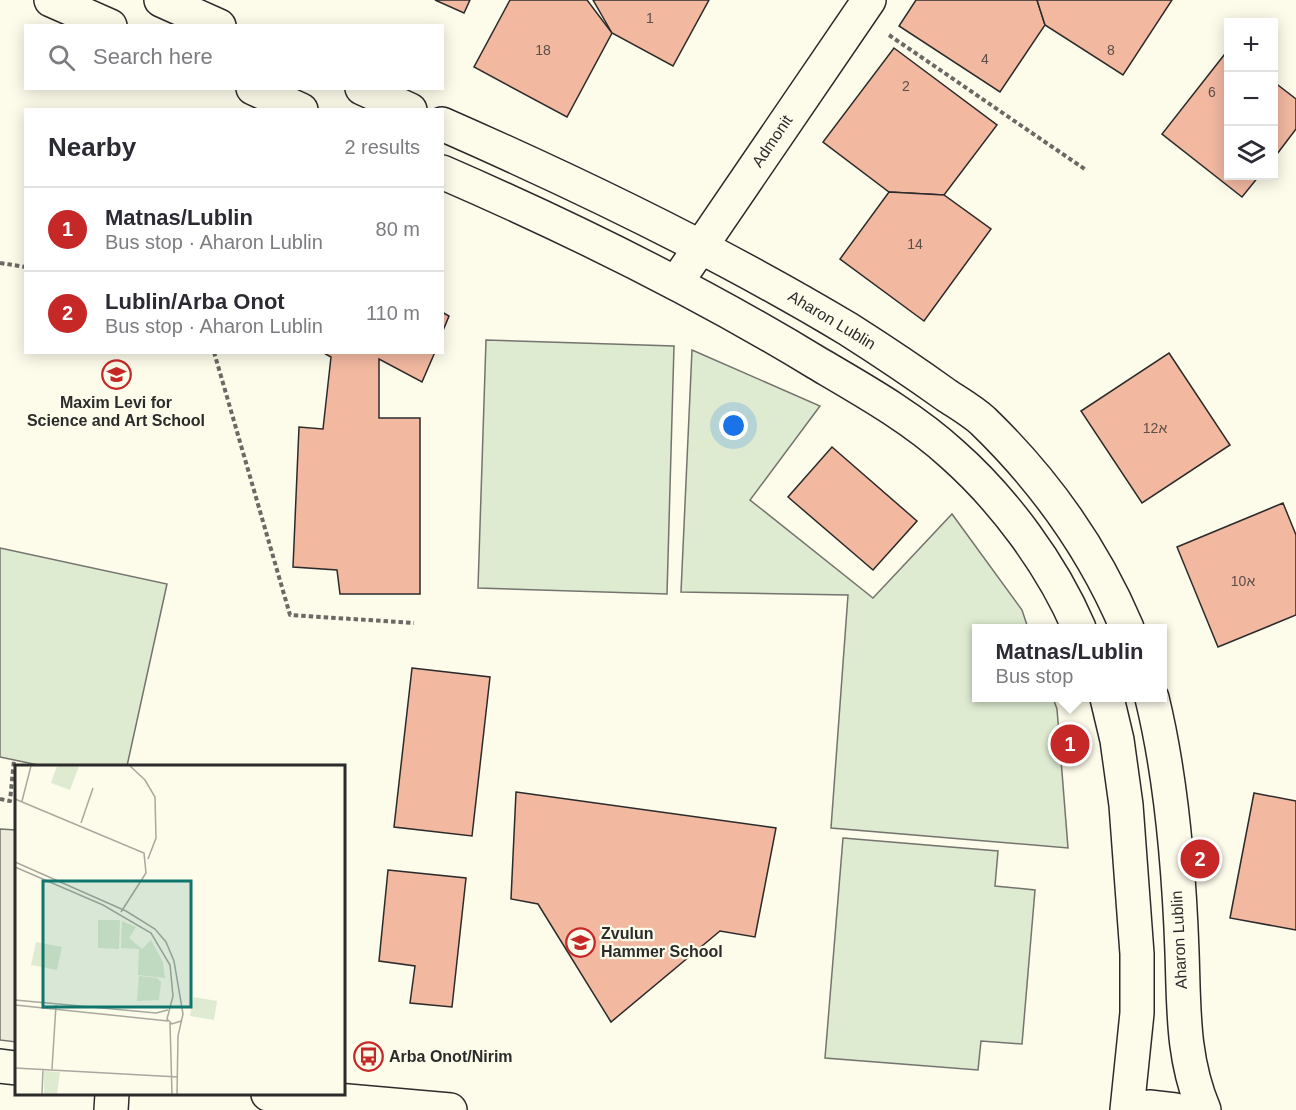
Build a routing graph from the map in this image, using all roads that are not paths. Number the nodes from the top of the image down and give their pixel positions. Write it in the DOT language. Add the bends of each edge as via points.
graph roads {
  1 [pos="51,0"];
  2 [pos="161,0"];
  3 [pos="864,7"];
  4 [pos="105,24"];
  5 [pos="215,24"];
  6 [pos="257,90"];
  7 [pos="366,90"];
  8 [pos="297,108"];
  9 [pos="406,108"];
  10 [pos="444,125"];
  11 [pos="444,173"];
  12 [pos="700,246"];
  13 [pos="676,283"];
  14 [pos="1077,624"];
  15 [pos="1125,624"];
  16 [pos="1108,702"];
  17 [pos="1153,702"];
  18 [pos="0,1066"];
  19 [pos="15,1068"];
  20 [pos="112,1095"];
  21 [pos="279,1095"];
  22 [pos="111,1110"];
  23 [pos="450,1110"];
  24 [pos="1127,1110"];
  25 [pos="1138,1110"];
  26 [pos="1175,1110"];
  27 [pos="1204,1110"];
  1 -- 4 [label="street"];
  2 -- 5 [label="street"];
  3 -- 12 [label="street, Admonit"];
  6 -- 8 [label="street"];
  7 -- 9 [label="street"];
  10 -- 12 [label="street, Aharon Lublin"];
  11 -- 13 [label="street"];
  12 -- 13 [label="street, Admonit"];
  12 -- 15 [label="street, Aharon Lublin" via="870,343 981,420 1036,478 1078,534"];
  13 -- 14 [label="street" via="846,380 952,453 1002,506 1040,559"];
  16 -- 24 [label="street" via="1126,805 1137,954 1137,1012"];
  17 -- 27 [label="street, Aharon Lublin" via="1170,800 1187,1062"];
  18 -- 19 [label="street"];
  20 -- 22 [label="street"];
  21 -- 23 [label="street"];
  25 -- 26 [label="street"];
}
